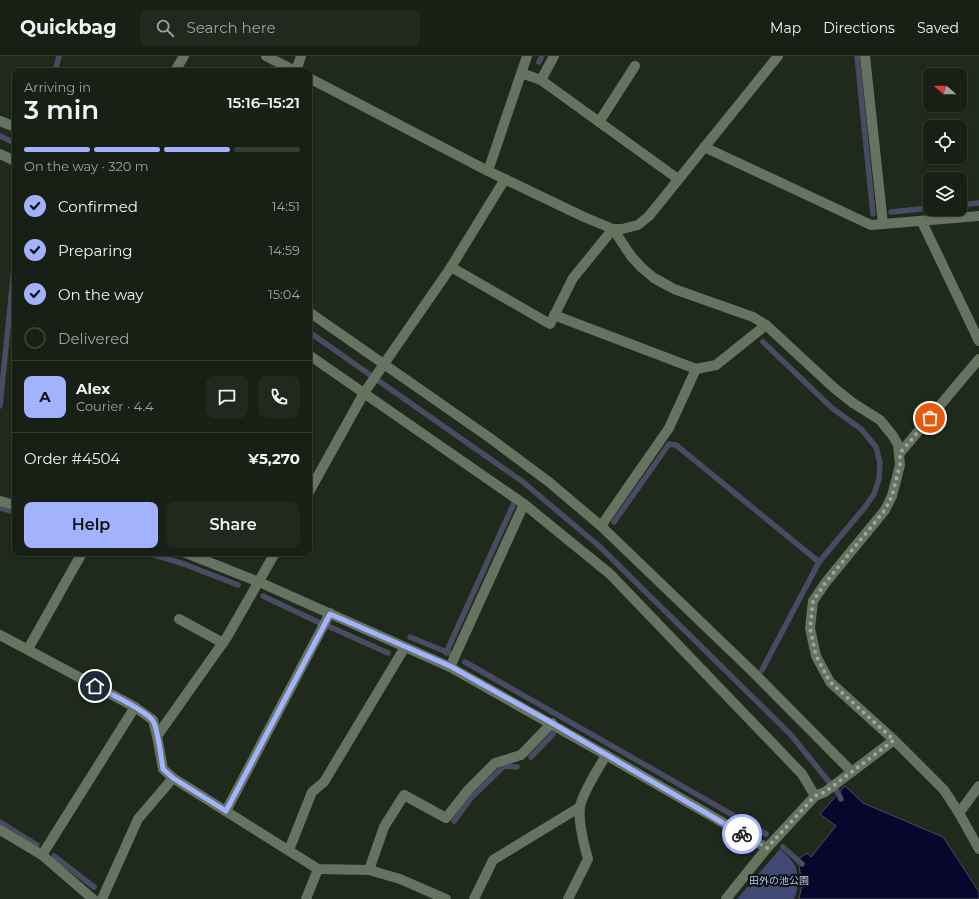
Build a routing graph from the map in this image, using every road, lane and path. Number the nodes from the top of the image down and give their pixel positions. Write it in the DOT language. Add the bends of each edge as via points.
graph roads {
  1 [pos="184,56"];
  2 [pos="266,56"];
  3 [pos="301,56"];
  4 [pos="527,56"];
  5 [pos="554,56"];
  6 [pos="778,56"];
  7 [pos="865,56"];
  8 [pos="635,66"];
  9 [pos="177,68"];
  10 [pos="289,68"];
  11 [pos="296,68"];
  12 [pos="521,73"];
  13 [pos="312,80"];
  14 [pos="541,80"];
  15 [pos="0,121"];
  16 [pos="599,122"];
  17 [pos="12,126"];
  18 [pos="704,147"];
  19 [pos="0,154"];
  20 [pos="12,160"];
  21 [pos="488,171"];
  22 [pos="505,179"];
  23 [pos="678,179"];
  24 [pos="979,216"];
  25 [pos="922,222"];
  26 [pos="883,224"];
  27 [pos="613,229"];
  28 [pos="451,267"];
  29 [pos="312,314"];
  30 [pos="554,315"];
  31 [pos="766,325"];
  32 [pos="979,341"];
  33 [pos="312,357"];
  34 [pos="979,359"];
  35 [pos="382,365"];
  36 [pos="696,370"];
  37 [pos="365,391"];
  38 [pos="900,453"];
  39 [pos="312,487"];
  40 [pos="0,501"];
  41 [pos="12,504"];
  42 [pos="524,504"];
  43 [pos="601,526"];
  44 [pos="80,556"];
  45 [pos="194,556"];
  46 [pos="273,556"];
  47 [pos="259,582"];
  48 [pos="330,614"];
  49 [pos="179,619"];
  50 [pos="0,635"];
  51 [pos="223,643"];
  52 [pos="405,647"];
  53 [pos="28,649"];
  54 [pos="450,666"];
  55 [pos="135,707"];
  56 [pos="552,723"];
  57 [pos="157,736"];
  58 [pos="894,740"];
  59 [pos="606,755"];
  60 [pos="849,774"];
  61 [pos="173,778"];
  62 [pos="979,786"];
  63 [pos="815,796"];
  64 [pos="580,807"];
  65 [pos="226,811"];
  66 [pos="959,813"];
  67 [pos="0,830"];
  68 [pos="767,848"];
  69 [pos="289,850"];
  70 [pos="979,850"];
  71 [pos="42,855"];
  72 [pos="318,869"];
  73 [pos="369,870"];
  74 [pos="94,899"];
  75 [pos="102,899"];
  76 [pos="306,899"];
  77 [pos="446,899"];
  78 [pos="474,899"];
  79 [pos="568,899"];
  80 [pos="726,899"];
  1 -- 9 [label="street"];
  2 -- 10 [label="street"];
  3 -- 11 [label="street"];
  4 -- 12 [label="street"];
  5 -- 14 [label="street"];
  6 -- 18 [label="street"];
  7 -- 26 [label="street"];
  8 -- 16 [label="street"];
  12 -- 14 [label="street"];
  12 -- 21 [label="street"];
  13 -- 21 [label="street"];
  14 -- 16 [label="street"];
  15 -- 17 [label="street"];
  16 -- 23 [label="street"];
  18 -- 23 [label="street"];
  18 -- 26 [label="street" via="871,225"];
  19 -- 20 [label="street"];
  21 -- 22 [label="street"];
  22 -- 27 [label="street"];
  22 -- 28 [label="street"];
  23 -- 27 [label="street" via="649,216 638,225"];
  24 -- 25 [label="street"];
  25 -- 26 [label="street"];
  25 -- 32 [label="street"];
  27 -- 30 [label="street" via="573,278"];
  27 -- 31 [label="street" via="642,268 654,278 674,289 753,317"];
  28 -- 30 [label="street" via="550,324"];
  28 -- 35 [label="street"];
  29 -- 35 [label="street"];
  30 -- 36 [label="street"];
  31 -- 36 [label="street" via="716,365"];
  31 -- 38 [label="street" via="833,387 880,420 894,436"];
  33 -- 37 [label="street"];
  34 -- 38 [label="street"];
  35 -- 37 [label="street"];
  35 -- 43 [label="street" via="490,438 549,482"];
  36 -- 43 [label="street" via="668,428"];
  37 -- 39 [label="street"];
  37 -- 42 [label="street"];
  38 -- 58 [label="street" via="900,465 892,496 885,510 813,601 810,628 816,656 830,682"];
  40 -- 41 [label="street"];
  42 -- 54 [label="street"];
  42 -- 63 [label="street" via="610,574 802,774"];
  43 -- 60 [label="street" via="754,673"];
  44 -- 53 [label="street"];
  45 -- 47 [label="street"];
  46 -- 47 [label="street"];
  47 -- 48 [label="street"];
  47 -- 51 [label="street"];
  48 -- 52 [label="street"];
  48 -- 65 [label="street"];
  49 -- 51 [label="street"];
  50 -- 53 [label="street"];
  51 -- 57 [label="street"];
  52 -- 54 [label="street"];
  52 -- 69 [label="street" via="324,782 312,792"];
  53 -- 55 [label="street"];
  54 -- 56 [label="street"];
  55 -- 57 [label="street" via="153,720"];
  55 -- 71 [label="street"];
  56 -- 59 [label="street"];
  56 -- 73 [label="street" via="521,756 495,763 468,790 446,818 404,795 384,826"];
  57 -- 61 [label="street" via="163,769"];
  58 -- 60 [label="street"];
  58 -- 66 [label="street" via="944,790"];
  59 -- 64 [label="street"];
  59 -- 68 [label="street"];
  60 -- 63 [label="street" via="825,792"];
  61 -- 65 [label="street"];
  61 -- 75 [label="street" via="138,819"];
  62 -- 66 [label="street"];
  63 -- 68 [label="street"];
  64 -- 78 [label="street" via="493,860"];
  64 -- 79 [label="street" via="582,836 588,859"];
  65 -- 69 [label="street"];
  66 -- 70 [label="street"];
  67 -- 71 [label="street"];
  68 -- 80 [label="street"];
  69 -- 72 [label="street"];
  71 -- 74 [label="street"];
  72 -- 73 [label="street"];
  72 -- 76 [label="street"];
  73 -- 77 [label="street" via="400,879"];
}
